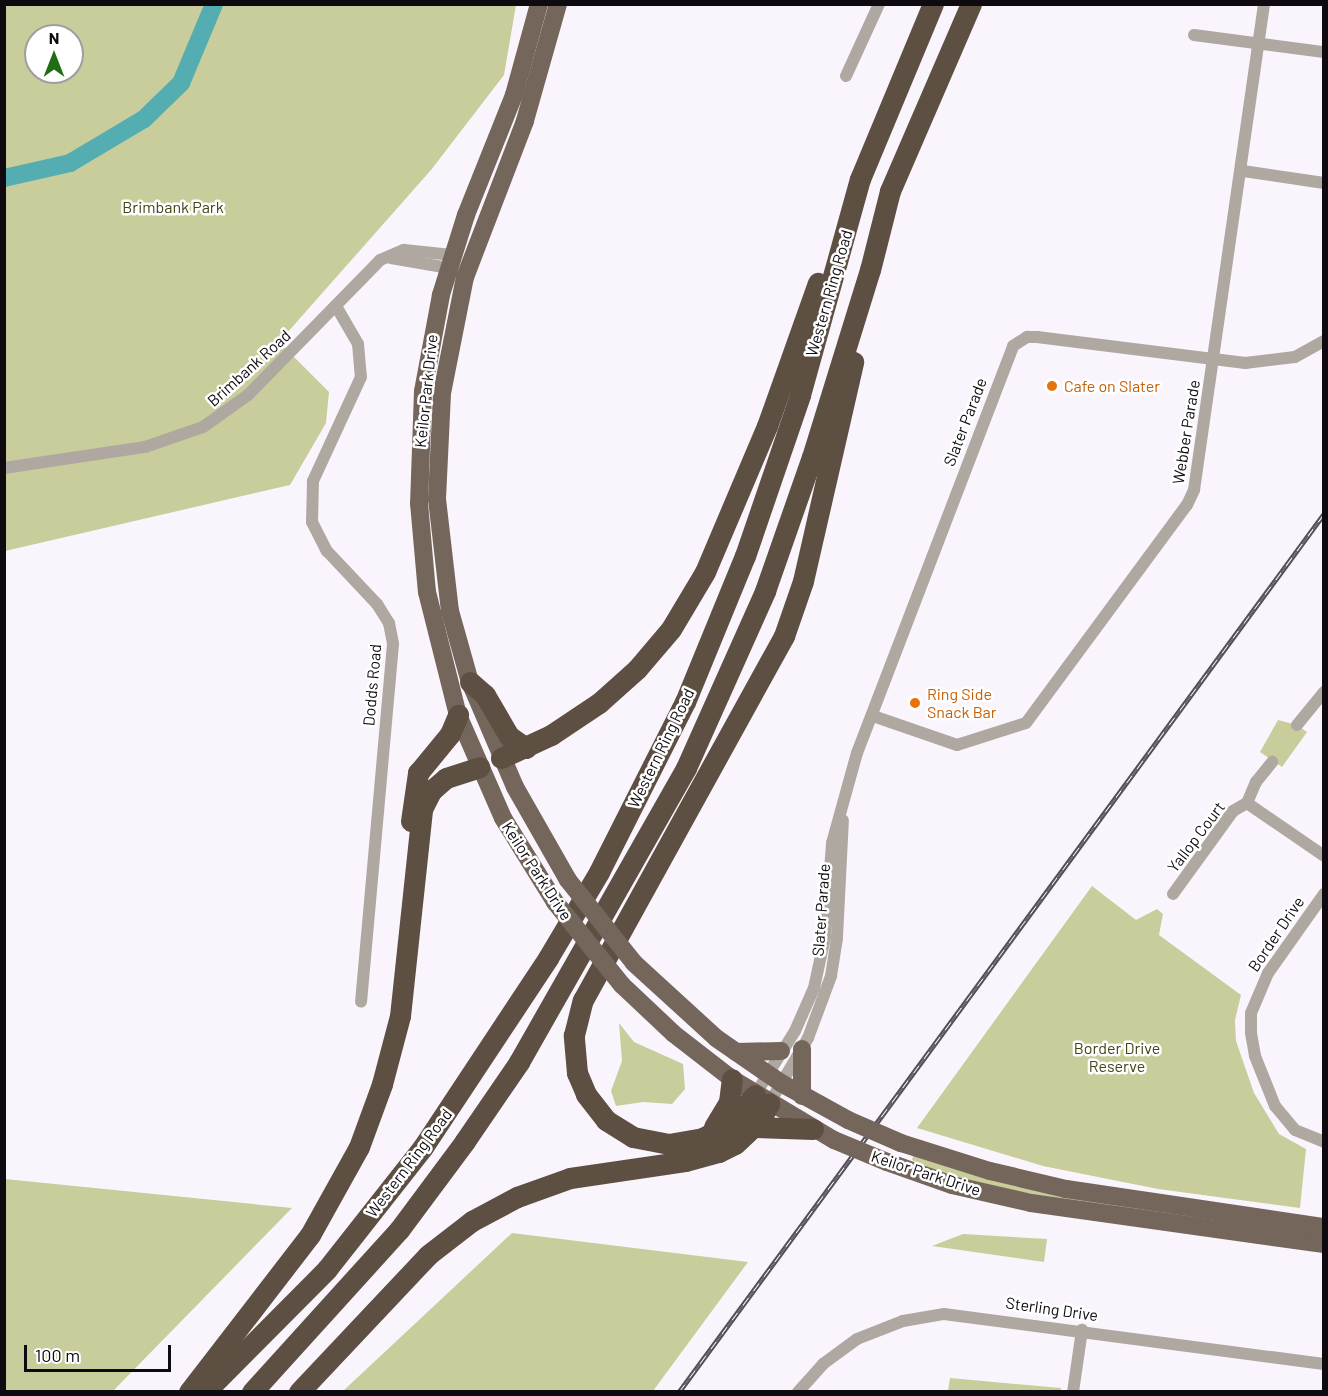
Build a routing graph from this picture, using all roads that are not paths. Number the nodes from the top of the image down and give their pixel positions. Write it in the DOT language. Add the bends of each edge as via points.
graph roads {
  1 [pos="539,4"];
  2 [pos="558,4"];
  3 [pos="879,4"];
  4 [pos="933,4"];
  5 [pos="970,4"];
  6 [pos="1264,4"];
  7 [pos="1194,35"];
  8 [pos="1258,42"];
  9 [pos="1323,52"];
  10 [pos="846,76"];
  11 [pos="1243,171"];
  12 [pos="860,179"];
  13 [pos="1323,183"];
  14 [pos="457,260"];
  15 [pos="870,270"];
  16 [pos="336,306"];
  17 [pos="1323,341"];
  18 [pos="1214,361"];
  19 [pos="4,468"];
  20 [pos="470,682"];
  21 [pos="1323,695"];
  22 [pos="458,715"];
  23 [pos="873,716"];
  24 [pos="1298,724"];
  25 [pos="526,747"];
  26 [pos="501,758"];
  27 [pos="1272,762"];
  28 [pos="479,767"];
  29 [pos="1247,803"];
  30 [pos="843,810"];
  31 [pos="1323,856"];
  32 [pos="1173,894"];
  33 [pos="1323,894"];
  34 [pos="410,930"];
  35 [pos="361,1002"];
  36 [pos="802,1049"];
  37 [pos="781,1051"];
  38 [pos="736,1052"];
  39 [pos="732,1079"];
  40 [pos="770,1090"];
  41 [pos="802,1096"];
  42 [pos="808,1126"];
  43 [pos="753,1127"];
  44 [pos="703,1138"];
  45 [pos="1323,1142"];
  46 [pos="1323,1227"];
  47 [pos="1323,1244"];
  48 [pos="1082,1330"];
  49 [pos="1323,1364"];
  50 [pos="189,1392"];
  51 [pos="205,1392"];
  52 [pos="252,1392"];
  53 [pos="299,1392"];
  54 [pos="798,1392"];
  55 [pos="1073,1392"];
  1 -- 14 [label="main road, Keilor Park Drive" via="514,95"];
  2 -- 14 [label="main road, Keilor Park Drive" via="525,121"];
  3 -- 10 [label="street"];
  4 -- 12 [label="highway, Western Ring Road"];
  5 -- 15 [label="highway, Western Ring Road" via="911,135 890,191"];
  6 -- 8 [label="street, Webber Parade"];
  7 -- 8 [label="street"];
  8 -- 9 [label="street"];
  8 -- 11 [label="street, Webber Parade"];
  11 -- 13 [label="street"];
  11 -- 18 [label="street, Webber Parade"];
  12 -- 25 [label="highway" via="825,262 768,426 690,600 660,643 615,690 566,726"];
  12 -- 51 [label="highway, Western Ring Road" via="800,395 745,556 685,702 598,872 548,958 423,1147 327,1269"];
  14 -- 16 [label="street, Brimbank Road" via="404,250 380,260"];
  14 -- 20 [label="main road, Keilor Park Drive" via="437,466 444,570"];
  14 -- 22 [label="main road, Keilor Park Drive" via="426,360 419,503 429,603"];
  15 -- 44 [label="highway" via="841,422 803,581 784,636 583,1000 576,1021 577,1073 586,1094 606,1120 625,1134 657,1143"];
  15 -- 52 [label="highway, Western Ring Road" via="765,591 739,655 652,833 519,1062 438,1179 343,1295"];
  16 -- 19 [label="street, Brimbank Road" via="248,395 203,427 145,447"];
  16 -- 35 [label="street, Dodds Road" via="358,344 361,377 313,482 312,522 327,551 377,604 389,623 393,644"];
  17 -- 18 [label="street, Slater Parade" via="1295,357 1272,362"];
  18 -- 23 [label="street, Webber Parade" via="1191,498 1026,723 957,745"];
  18 -- 23 [label="street, Slater Parade" via="1037,338 1027,338 1013,346"];
  20 -- 25 [label="highway" via="485,695 509,736"];
  20 -- 26 [label="main road, Keilor Park Drive"];
  21 -- 24 [label="street"];
  22 -- 28 [label="main road, Keilor Park Drive"];
  22 -- 34 [label="highway" via="452,731 423,764 415,783"];
  23 -- 30 [label="street, Slater Parade" via="857,753"];
  25 -- 26 [label="highway"];
  26 -- 28 [label="main road"];
  26 -- 38 [label="main road, Keilor Park Drive, bridge" via="531,821 568,880 634,963"];
  27 -- 29 [label="street, Yallop Court" via="1256,782"];
  28 -- 34 [label="highway" via="446,778 426,798 420,822"];
  28 -- 39 [label="main road, Keilor Park Drive, bridge" via="518,847 555,902 622,985 674,1034"];
  29 -- 31 [label="street, Yallop Court"];
  29 -- 32 [label="street, Yallop Court" via="1233,811"];
  30 -- 36 [label="street, Slater Parade" via="834,962 819,1013"];
  30 -- 37 [label="street, Slater Parade" via="832,843 818,977 800,1022"];
  33 -- 45 [label="street, Border Drive" via="1268,973 1251,1013 1255,1056 1275,1106 1295,1130"];
  34 -- 50 [label="highway" via="400,1016 359,1147 310,1235"];
  36 -- 40 [label="street, Slater Parade"];
  36 -- 41 [label="main road"];
  37 -- 38 [label="main road"];
  37 -- 40 [label="street, Slater Parade"];
  38 -- 40 [label="main road, Keilor Park Drive"];
  39 -- 40 [label="main road, Keilor Park Drive"];
  39 -- 44 [label="highway" via="727,1108"];
  40 -- 41 [label="main road, Keilor Park Drive"];
  40 -- 42 [label="main road, Keilor Park Drive"];
  40 -- 43 [label="highway"];
  40 -- 44 [label="highway" via="729,1124"];
  41 -- 46 [label="main road, Keilor Park Drive, bridge" via="901,1143 990,1172 1066,1189"];
  42 -- 43 [label="highway"];
  42 -- 47 [label="main road, Keilor Park Drive, bridge" via="886,1162 952,1185 1031,1203"];
  43 -- 53 [label="highway" via="735,1144 702,1158 570,1178 517,1197 479,1217 429,1255"];
  48 -- 49 [label="street, Sterling Drive"];
  48 -- 54 [label="street, Sterling Drive" via="960,1314 903,1320 845,1346"];
  48 -- 55 [label="street"];
}
